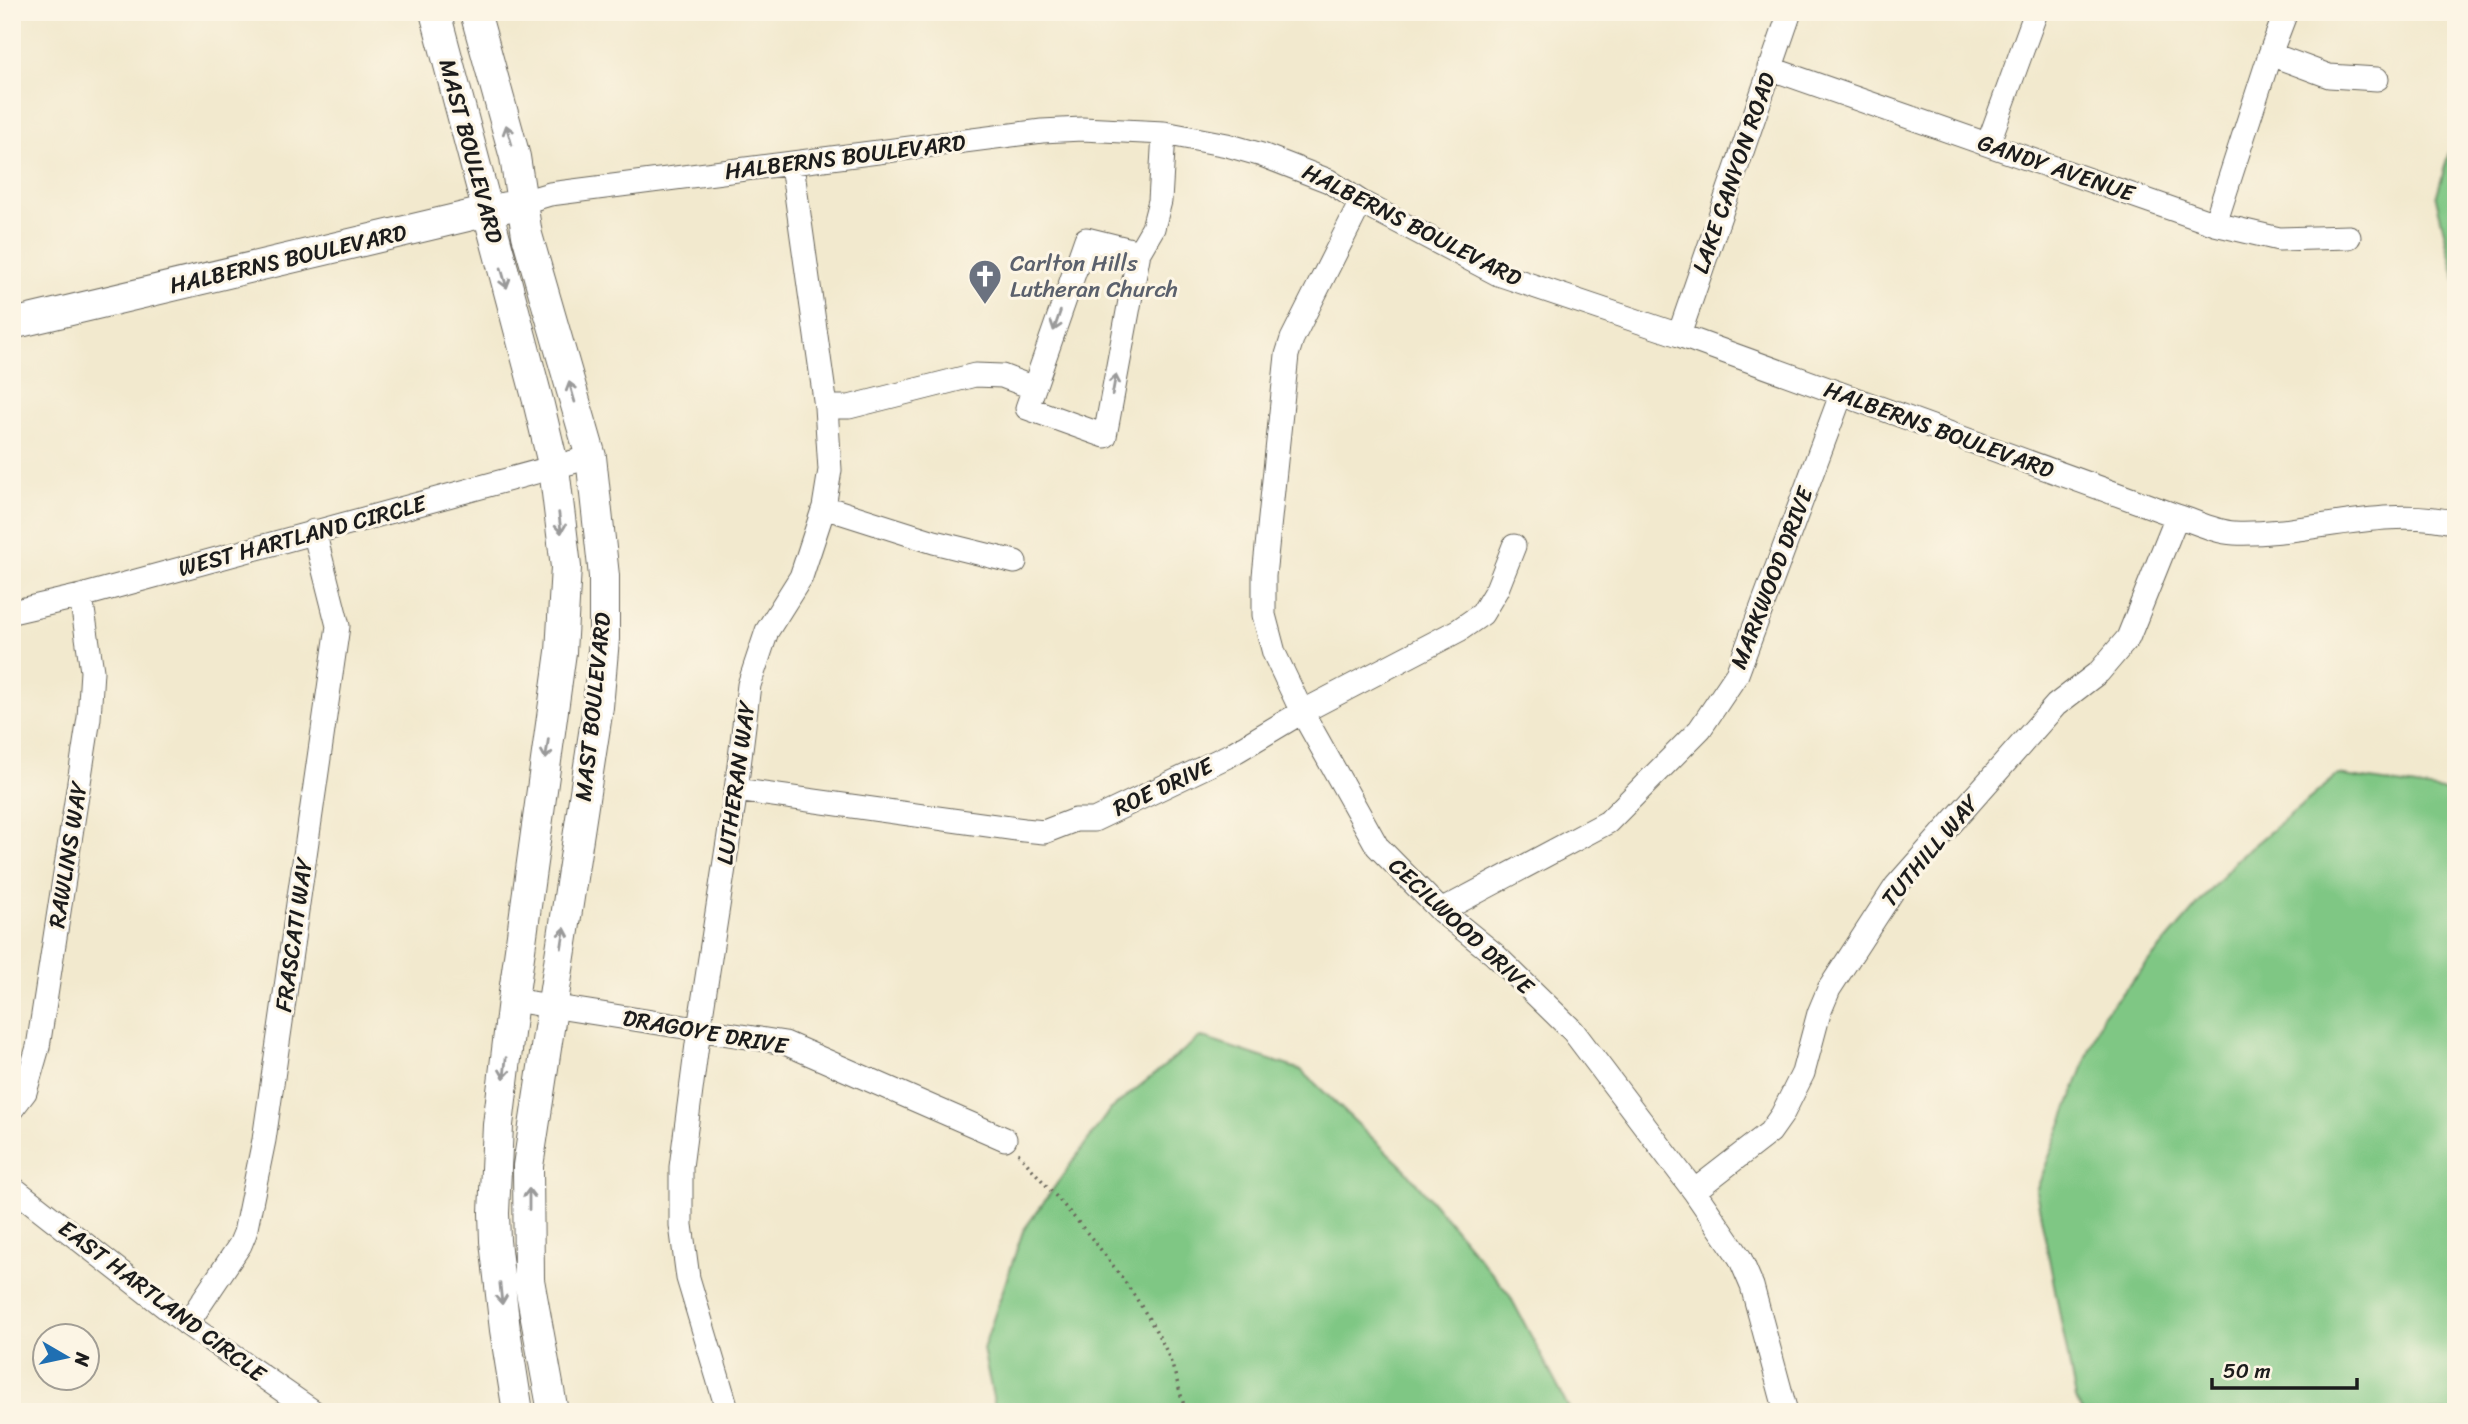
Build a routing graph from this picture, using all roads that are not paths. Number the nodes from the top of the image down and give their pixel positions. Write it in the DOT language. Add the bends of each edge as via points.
graph roads {
  1 [pos="435,12"];
  2 [pos="475,12"];
  3 [pos="1790,12"];
  4 [pos="2036,12"];
  5 [pos="2287,12"];
  6 [pos="2270,54"];
  7 [pos="1769,68"];
  8 [pos="2376,79"];
  9 [pos="1164,133"];
  10 [pos="1989,145"];
  11 [pos="792,165"];
  12 [pos="523,202"];
  13 [pos="1361,202"];
  14 [pos="486,212"];
  15 [pos="2214,224"];
  16 [pos="2349,237"];
  17 [pos="1139,252"];
  18 [pos="12,324"];
  19 [pos="1679,335"];
  20 [pos="1034,388"];
  21 [pos="1841,395"];
  22 [pos="826,407"];
  23 [pos="591,457"];
  24 [pos="554,467"];
  25 [pos="824,507"];
  26 [pos="2176,516"];
  27 [pos="2456,523"];
  28 [pos="314,531"];
  29 [pos="1514,546"];
  30 [pos="1015,562"];
  31 [pos="81,596"];
  32 [pos="12,612"];
  33 [pos="1302,712"];
  34 [pos="736,790"];
  35 [pos="1441,911"];
  36 [pos="513,1000"];
  37 [pos="553,1005"];
  38 [pos="699,1029"];
  39 [pos="12,1109"];
  40 [pos="1005,1139"];
  41 [pos="12,1187"];
  42 [pos="1695,1191"];
  43 [pos="187,1324"];
  44 [pos="314,1412"];
  45 [pos="518,1412"];
  46 [pos="553,1412"];
  47 [pos="728,1412"];
  48 [pos="1786,1412"];
  1 -- 14 [label="main road, MAST BOULEVARD"];
  12 -- 2 [label="main road, MAST BOULEVARD, one-way"];
  3 -- 7 [label="street, LAKE CANYON ROAD"];
  4 -- 10 [label="street"];
  5 -- 6 [label="street"];
  6 -- 8 [label="street" via="2329,76"];
  6 -- 15 [label="street"];
  7 -- 10 [label="street, GANDY AVENUE"];
  7 -- 19 [label="street, LAKE CANYON ROAD"];
  9 -- 11 [label="street, HALBERNS BOULEVARD" via="1042,131"];
  9 -- 13 [label="street, HALBERNS BOULEVARD" via="1273,159 1329,181"];
  9 -- 17 [label="street" via="1160,201 1153,228"];
  10 -- 15 [label="street, GANDY AVENUE"];
  11 -- 12 [label="street, HALBERNS BOULEVARD" via="556,193"];
  11 -- 22 [label="street, LUTHERAN WAY"];
  12 -- 14 [label="main road, HALBERNS BOULEVARD"];
  23 -- 12 [label="main road, MAST BOULEVARD, one-way" via="543,296"];
  13 -- 19 [label="street, HALBERNS BOULEVARD" via="1498,274"];
  13 -- 33 [label="street, CECILWOOD DRIVE" via="1292,339 1283,383 1264,615 1274,653"];
  14 -- 18 [label="main road, HALBERNS BOULEVARD"];
  14 -- 24 [label="main road, MAST BOULEVARD, one-way"];
  15 -- 16 [label="street, GANDY AVENUE" via="2279,239"];
  17 -- 20 [label="street, one-way" via="1086,239"];
  20 -- 17 [label="street, one-way" via="1027,408 1105,436"];
  19 -- 21 [label="street, HALBERNS BOULEVARD"];
  20 -- 22 [label="street" via="1002,376 975,375 849,407"];
  21 -- 26 [label="street, HALBERNS BOULEVARD"];
  21 -- 35 [label="street, MARKWOOD DRIVE" via="1737,674 1700,729 1608,822"];
  22 -- 25 [label="street, LUTHERAN WAY" via="830,470"];
  23 -- 24 [label="street, WEST HARTLAND CIRCLE"];
  37 -- 23 [label="main road, MAST BOULEVARD, one-way" via="604,639 604,576"];
  24 -- 28 [label="street, WEST HARTLAND CIRCLE"];
  24 -- 36 [label="main road, MAST BOULEVARD, one-way" via="566,568 561,652"];
  25 -- 30 [label="street"];
  25 -- 34 [label="street, LUTHERAN WAY" via="801,577 767,631 749,685"];
  26 -- 27 [label="street, HALBERNS BOULEVARD" via="2232,533 2302,529 2351,520"];
  26 -- 42 [label="street, TUTHILL WAY" via="2128,638 2099,672 2056,705 1896,886 1829,989 1803,1073 1782,1115 1770,1132"];
  28 -- 31 [label="street, WEST HARTLAND CIRCLE"];
  28 -- 43 [label="street, FRASCATI WAY" via="338,626 264,1140 246,1233"];
  29 -- 33 [label="street, ROE DRIVE" via="1482,614"];
  31 -- 32 [label="street, WEST HARTLAND CIRCLE"];
  31 -- 39 [label="street, RAWLINS WAY" via="92,671 89,718 38,1047 25,1092"];
  33 -- 34 [label="street, ROE DRIVE" via="1230,755 1094,820 1075,820 1044,832"];
  33 -- 35 [label="street, CECILWOOD DRIVE" via="1377,846"];
  34 -- 38 [label="street, LUTHERAN WAY"];
  35 -- 42 [label="street, CECILWOOD DRIVE" via="1494,954 1573,1031"];
  36 -- 37 [label="street, DRAGOYE DRIVE"];
  36 -- 45 [label="main road, MAST BOULEVARD, one-way" via="498,1125 494,1213"];
  37 -- 38 [label="street, DRAGOYE DRIVE"];
  46 -- 37 [label="main road, MAST BOULEVARD, one-way" via="529,1280 528,1166"];
  38 -- 40 [label="street, DRAGOYE DRIVE" via="785,1043"];
  38 -- 47 [label="street, LUTHERAN WAY" via="681,1167 681,1225 688,1278"];
  41 -- 43 [label="street, EAST HARTLAND CIRCLE"];
  42 -- 48 [label="street, CECILWOOD DRIVE" via="1740,1258 1752,1286"];
  43 -- 44 [label="street, EAST HARTLAND CIRCLE"];
}
